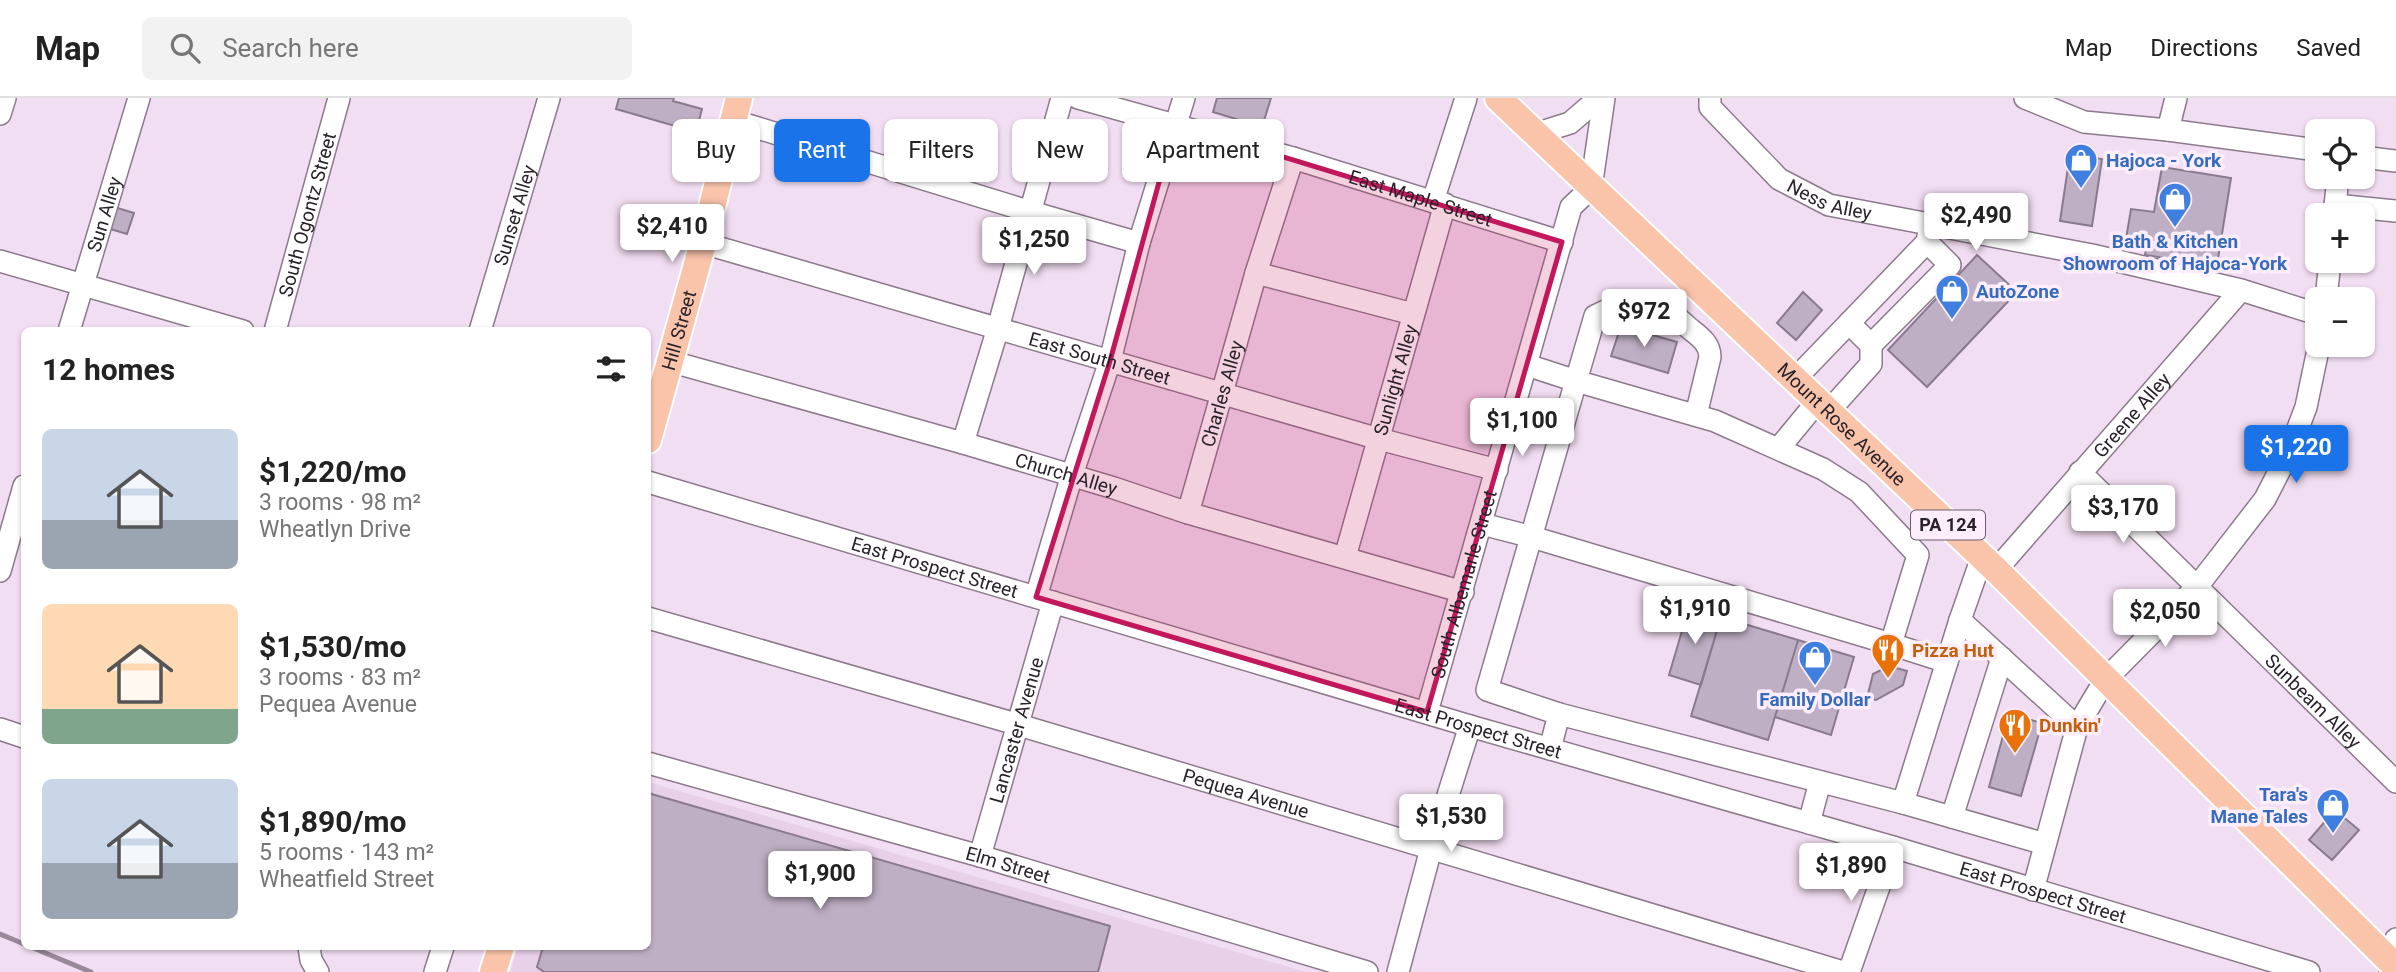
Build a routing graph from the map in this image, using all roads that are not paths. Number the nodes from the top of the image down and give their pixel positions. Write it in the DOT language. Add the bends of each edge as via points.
graph roads {
  1 [pos="5,98"];
  2 [pos="139,98"];
  3 [pos="339,98"];
  4 [pos="549,98"];
  5 [pos="1062,98"];
  6 [pos="1078,98"];
  7 [pos="1184,98"];
  8 [pos="1466,98"];
  9 [pos="1498,98"];
  10 [pos="1601,98"];
  11 [pos="1710,98"];
  12 [pos="2025,98"];
  13 [pos="2176,98"];
  14 [pos="737,109"];
  15 [pos="0,114"];
  16 [pos="1156,119"];
  17 [pos="1177,119"];
  18 [pos="2168,130"];
  19 [pos="1535,134"];
  20 [pos="2305,148"];
  21 [pos="1284,155"];
  22 [pos="1293,158"];
  23 [pos="2375,159"];
  24 [pos="2396,162"];
  25 [pos="1157,182"];
  26 [pos="1591,188"];
  27 [pos="1439,203"];
  28 [pos="2375,211"];
  29 [pos="2396,211"];
  30 [pos="1031,212"];
  31 [pos="1929,232"];
  32 [pos="1562,242"];
  33 [pos="703,243"];
  34 [pos="1139,243"];
  35 [pos="0,261"];
  36 [pos="1256,272"];
  37 [pos="82,286"];
  38 [pos="2241,290"];
  39 [pos="2305,310"];
  40 [pos="1413,314"];
  41 [pos="1849,323"];
  42 [pos="70,327"];
  43 [pos="229,327"];
  44 [pos="276,327"];
  45 [pos="481,327"];
  46 [pos="998,328"];
  47 [pos="1871,345"];
  48 [pos="2316,357"];
  49 [pos="669,361"];
  50 [pos="1110,361"];
  51 [pos="1527,365"];
  52 [pos="1794,380"];
  53 [pos="1576,381"];
  54 [pos="1224,394"];
  55 [pos="1823,407"];
  56 [pos="1696,415"];
  57 [pos="651,429"];
  58 [pos="1379,439"];
  59 [pos="963,443"];
  60 [pos="1779,448"];
  61 [pos="1496,470"];
  62 [pos="2080,472"];
  63 [pos="1072,475"];
  64 [pos="651,483"];
  65 [pos="21,497"];
  66 [pos="1188,513"];
  67 [pos="1482,524"];
  68 [pos="1532,537"];
  69 [pos="1345,557"];
  70 [pos="1989,563"];
  71 [pos="0,571"];
  72 [pos="2196,589"];
  73 [pos="1463,592"];
  74 [pos="1044,599"];
  75 [pos="651,619"];
  76 [pos="1960,620"];
  77 [pos="1891,644"];
  78 [pos="2002,658"];
  79 [pos="1947,662"];
  80 [pos="2105,680"];
  81 [pos="1427,712"];
  82 [pos="1559,714"];
  83 [pos="1016,724"];
  84 [pos="1470,726"];
  85 [pos="2077,727"];
  86 [pos="0,729"];
  87 [pos="21,736"];
  88 [pos="1550,749"];
  89 [pos="651,765"];
  90 [pos="1820,782"];
  91 [pos="2396,782"];
  92 [pos="1903,803"];
  93 [pos="1952,817"];
  94 [pos="1810,823"];
  95 [pos="2045,844"];
  96 [pos="1892,847"];
  97 [pos="1431,849"];
  98 [pos="980,856"];
  99 [pos="2033,890"];
  100 [pos="310,950"];
  101 [pos="442,950"];
  102 [pos="500,950"];
  103 [pos="2390,961"];
  104 [pos="2299,971"];
  105 [pos="318,972"];
  106 [pos="435,972"];
  107 [pos="493,972"];
  108 [pos="1367,972"];
  109 [pos="1398,972"];
  110 [pos="1843,972"];
  111 [pos="1849,972"];
  1 -- 15 [label="street"];
  2 -- 37 [label="street, Sun Alley"];
  3 -- 44 [label="street, South Ogontz Street"];
  4 -- 45 [label="street, Sunset Alley"];
  5 -- 30 [label="street"];
  6 -- 16 [label="street, East Maple Street"];
  7 -- 17 [label="street, Lancaster Avenue"];
  8 -- 27 [label="street, Sunlight Alley"];
  9 -- 19 [label="main road, Mount Rose Avenue / PA 124"];
  10 -- 19 [label="street" via="1570,123"];
  10 -- 26 [label="street"];
  11 -- 31 [label="street, Ness Alley" via="1710,107 1779,179 1829,205"];
  12 -- 18 [label="street" via="2084,122"];
  13 -- 18 [label="street"];
  14 -- 30 [label="street"];
  14 -- 33 [label="main road, Hill Street"];
  18 -- 20 [label="street"];
  19 -- 26 [label="main road, Mount Rose Avenue / PA 124"];
  21 -- 22 [label="street, East Maple Street"];
  22 -- 27 [label="street, East Maple Street"];
  22 -- 36 [label="street, Charles Alley"];
  23 -- 24 [label="street"];
  25 -- 34 [label="street, Lancaster Avenue"];
  26 -- 32 [label="street, South Albemarle Street" via="1571,207"];
  26 -- 52 [label="main road, Mount Rose Avenue / PA 124"];
  27 -- 32 [label="street, East Maple Street"];
  27 -- 40 [label="street, Sunlight Alley"];
  28 -- 29 [label="street"];
  30 -- 34 [label="street"];
  30 -- 46 [label="street"];
  31 -- 38 [label="street, Ness Alley" via="2092,255"];
  31 -- 41 [label="street"];
  31 -- 47 [label="street" via="1950,265"];
  32 -- 51 [label="street, South Albemarle Street"];
  33 -- 46 [label="street, East South Street"];
  33 -- 49 [label="main road, Hill Street"];
  34 -- 50 [label="street, Lancaster Avenue"];
  35 -- 37 [label="street"];
  36 -- 40 [label="street"];
  36 -- 54 [label="street, Charles Alley"];
  37 -- 42 [label="street, Sun Alley"];
  37 -- 43 [label="street"];
  38 -- 39 [label="street, Ness Alley"];
  38 -- 62 [label="street, Greene Alley"];
  40 -- 58 [label="street, Sunlight Alley"];
  41 -- 47 [label="street"];
  41 -- 52 [label="street"];
  46 -- 50 [label="street, East South Street"];
  46 -- 59 [label="street"];
  47 -- 55 [label="street" via="1871,363"];
  48 -- 72 [label="street" via="2290,452 2265,499"];
  49 -- 57 [label="main road, Hill Street"];
  49 -- 59 [label="street, Church Alley"];
  50 -- 54 [label="street, East South Street"];
  50 -- 63 [label="street, Lancaster Avenue"];
  51 -- 53 [label="street"];
  51 -- 61 [label="street, South Albemarle Street"];
  52 -- 55 [label="main road, Mount Rose Avenue / PA 124"];
  53 -- 56 [label="street"];
  53 -- 56 [label="street" via="1595,316 1636,303 1666,309 1710,348"];
  53 -- 68 [label="street"];
  54 -- 58 [label="street, East South Street"];
  54 -- 66 [label="street, Charles Alley"];
  55 -- 60 [label="street"];
  55 -- 70 [label="main road, Mount Rose Avenue / PA 124"];
  56 -- 60 [label="street"];
  58 -- 61 [label="street, East South Street"];
  58 -- 69 [label="street, Sunlight Alley"];
  59 -- 63 [label="street, Church Alley"];
  60 -- 77 [label="street" via="1859,492 1918,555"];
  61 -- 67 [label="street, South Albemarle Street"];
  62 -- 70 [label="street, Greene Alley"];
  62 -- 72 [label="street, Sunbeam Alley"];
  63 -- 66 [label="street, Church Alley"];
  63 -- 74 [label="street, Lancaster Avenue"];
  64 -- 74 [label="street, East Prospect Street"];
  65 -- 71 [label="street"];
  66 -- 69 [label="street, Church Alley"];
  67 -- 68 [label="street"];
  67 -- 73 [label="street, South Albemarle Street"];
  68 -- 77 [label="street"];
  68 -- 82 [label="street" via="1487,690"];
  69 -- 73 [label="street, Church Alley"];
  70 -- 76 [label="street"];
  70 -- 80 [label="main road, Mount Rose Avenue / PA 124"];
  72 -- 80 [label="street"];
  72 -- 91 [label="street, Sunbeam Alley"];
  73 -- 81 [label="street, South Albemarle Street"];
  74 -- 81 [label="street, East Prospect Street"];
  74 -- 83 [label="street, Lancaster Avenue"];
  75 -- 83 [label="street, Pequea Avenue"];
  76 -- 78 [label="street"];
  76 -- 79 [label="street"];
  77 -- 79 [label="street"];
  78 -- 85 [label="street"];
  78 -- 93 [label="street"];
  79 -- 92 [label="street"];
  80 -- 85 [label="street"];
  80 -- 103 [label="main road, Mount Rose Avenue / PA 124"];
  81 -- 84 [label="street, East Prospect Street"];
  82 -- 88 [label="street"];
  82 -- 90 [label="street"];
  83 -- 97 [label="street, Pequea Avenue"];
  83 -- 98 [label="street, Lancaster Avenue"];
  84 -- 88 [label="street, East Prospect Street"];
  84 -- 97 [label="street"];
  85 -- 95 [label="street"];
  86 -- 87 [label="street"];
  88 -- 94 [label="street, East Prospect Street"];
  89 -- 98 [label="street, Elm Street"];
  90 -- 92 [label="street"];
  90 -- 94 [label="street"];
  92 -- 93 [label="street"];
  93 -- 95 [label="street"];
  94 -- 96 [label="street, East Prospect Street"];
  95 -- 99 [label="street"];
  96 -- 99 [label="street, East Prospect Street"];
  96 -- 111 [label="street"];
  97 -- 109 [label="street"];
  97 -- 110 [label="street, Pequea Avenue"];
  98 -- 108 [label="street, Elm Street"];
  99 -- 104 [label="street, East Prospect Street"];
  100 -- 105 [label="street"];
  101 -- 106 [label="street"];
  102 -- 107 [label="main road"];
}
